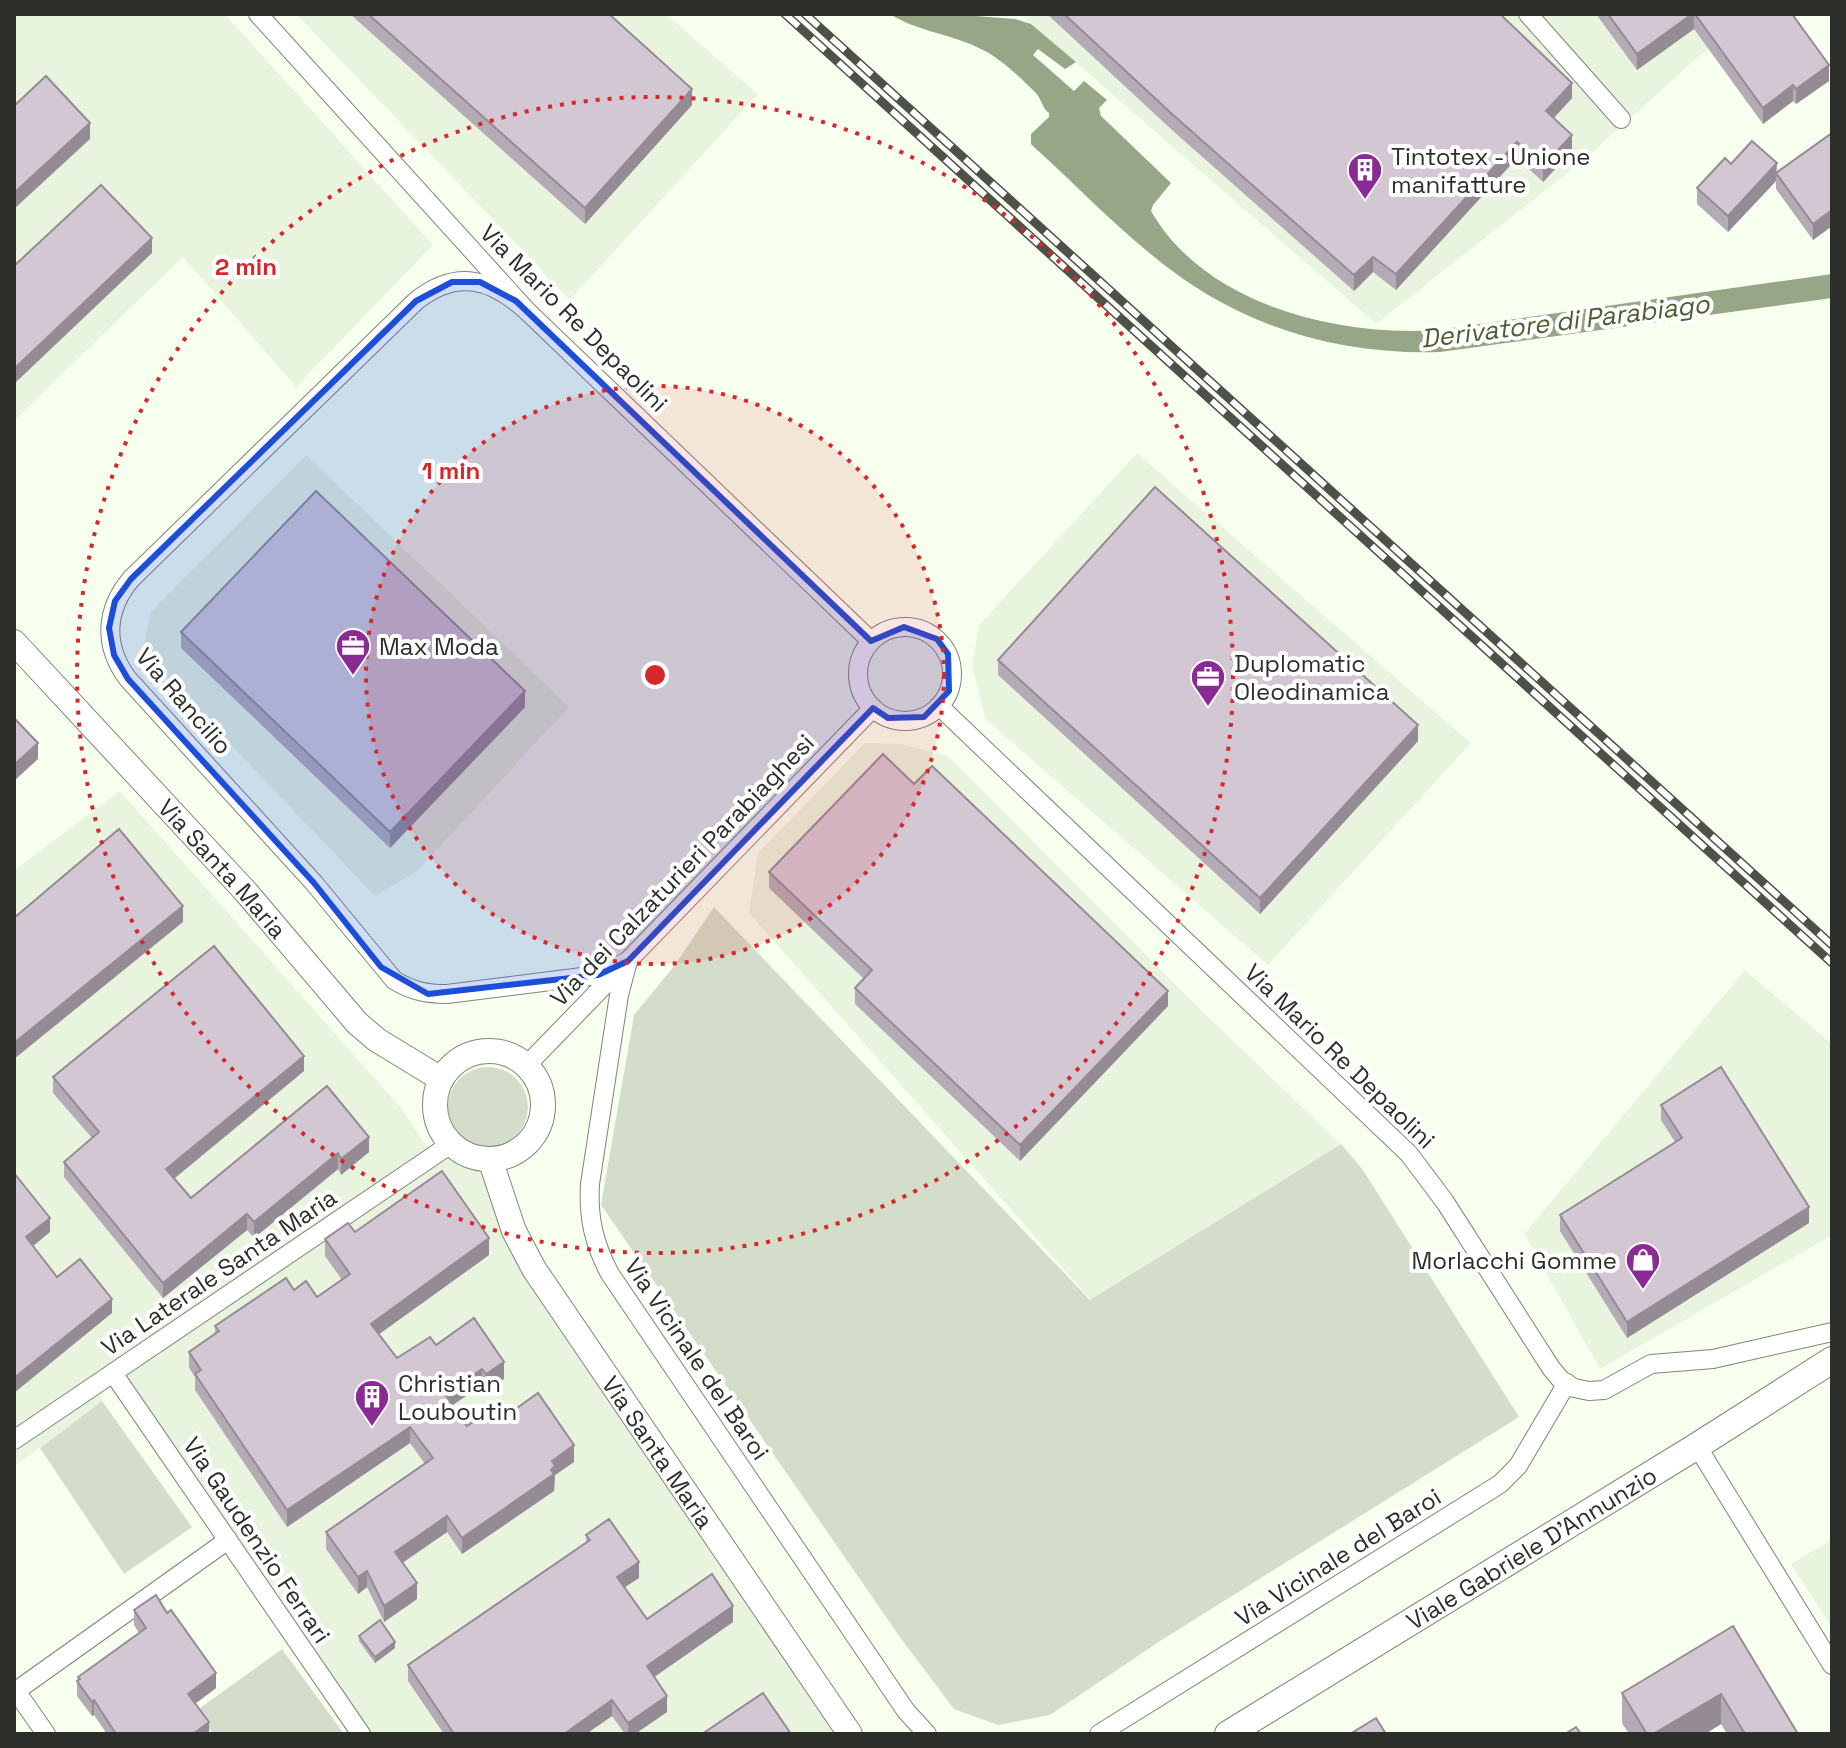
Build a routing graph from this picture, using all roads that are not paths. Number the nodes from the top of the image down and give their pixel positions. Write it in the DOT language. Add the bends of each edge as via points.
graph roads {
  1 [pos="258,14"];
  2 [pos="1528,14"];
  3 [pos="1621,119"];
  4 [pos="527,311"];
  5 [pos="871,641"];
  6 [pos="14,642"];
  7 [pos="939,706"];
  8 [pos="873,708"];
  9 [pos="628,961"];
  10 [pos="526,1066"];
  11 [pos="441,1079"];
  12 [pos="451,1144"];
  13 [pos="490,1159"];
  14 [pos="1832,1332"];
  15 [pos="1832,1360"];
  16 [pos="113,1373"];
  17 [pos="1567,1383"];
  18 [pos="14,1440"];
  19 [pos="1697,1446"];
  20 [pos="228,1540"];
  21 [pos="1832,1665"];
  22 [pos="1262,1726"];
  23 [pos="46,1734"];
  24 [pos="361,1734"];
  25 [pos="850,1734"];
  26 [pos="927,1734"];
  27 [pos="1099,1734"];
  28 [pos="1228,1734"];
  1 -- 4 [label="street, Via Mario Re Depaolini"];
  2 -- 3 [label="street"];
  4 -- 5 [label="street, Via Mario Re Depaolini"];
  4 -- 9 [label="street, Via Rancilio" via="505,292 480,282 452,282 426,293 131,579 115,601 110,642 128,679 314,883 394,980 410,990 447,994 598,975"];
  5 -- 7 [label="street" via="904,627 922,629 937,639 952,672"];
  5 -- 8 [label="street" via="858,675"];
  6 -- 11 [label="street, Via Santa Maria" via="246,892 357,1023"];
  7 -- 8 [label="street" via="906,721"];
  7 -- 17 [label="street, Via Mario Re Depaolini" via="1409,1154 1551,1368"];
  8 -- 9 [label="street, Via dei Calzaturieri Parabiaghesi"];
  9 -- 10 [label="street, Via dei Calzaturieri Parabiaghesi"];
  9 -- 26 [label="street, Via Vicinale del Baroi" via="590,1184 592,1231 599,1253 906,1711"];
  10 -- 11 [label="street" via="501,1052 487,1051 460,1059"];
  10 -- 13 [label="street" via="543,1103 536,1131 517,1151"];
  11 -- 12 [label="street" via="437,1120"];
  12 -- 13 [label="street"];
  12 -- 16 [label="street, Via Laterale Santa Maria"];
  13 -- 25 [label="street, Via Santa Maria" via="514,1231 534,1269"];
  14 -- 17 [label="street" via="1713,1359 1651,1364 1604,1390"];
  15 -- 19 [label="main road, Viale Gabriele D'Annunzio"];
  16 -- 18 [label="street, Via Laterale Santa Maria"];
  16 -- 20 [label="street, Via Gaudenzio Ferrari"];
  17 -- 27 [label="street, Via Vicinale del Baroi" via="1518,1466 1500,1484"];
  19 -- 21 [label="street"];
  19 -- 22 [label="main road, Viale Gabriele D'Annunzio"];
  20 -- 23 [label="street" via="16,1691"];
  20 -- 24 [label="street, Via Gaudenzio Ferrari"];
  22 -- 28 [label="main road, Viale Gabriele D'Annunzio"];
}
